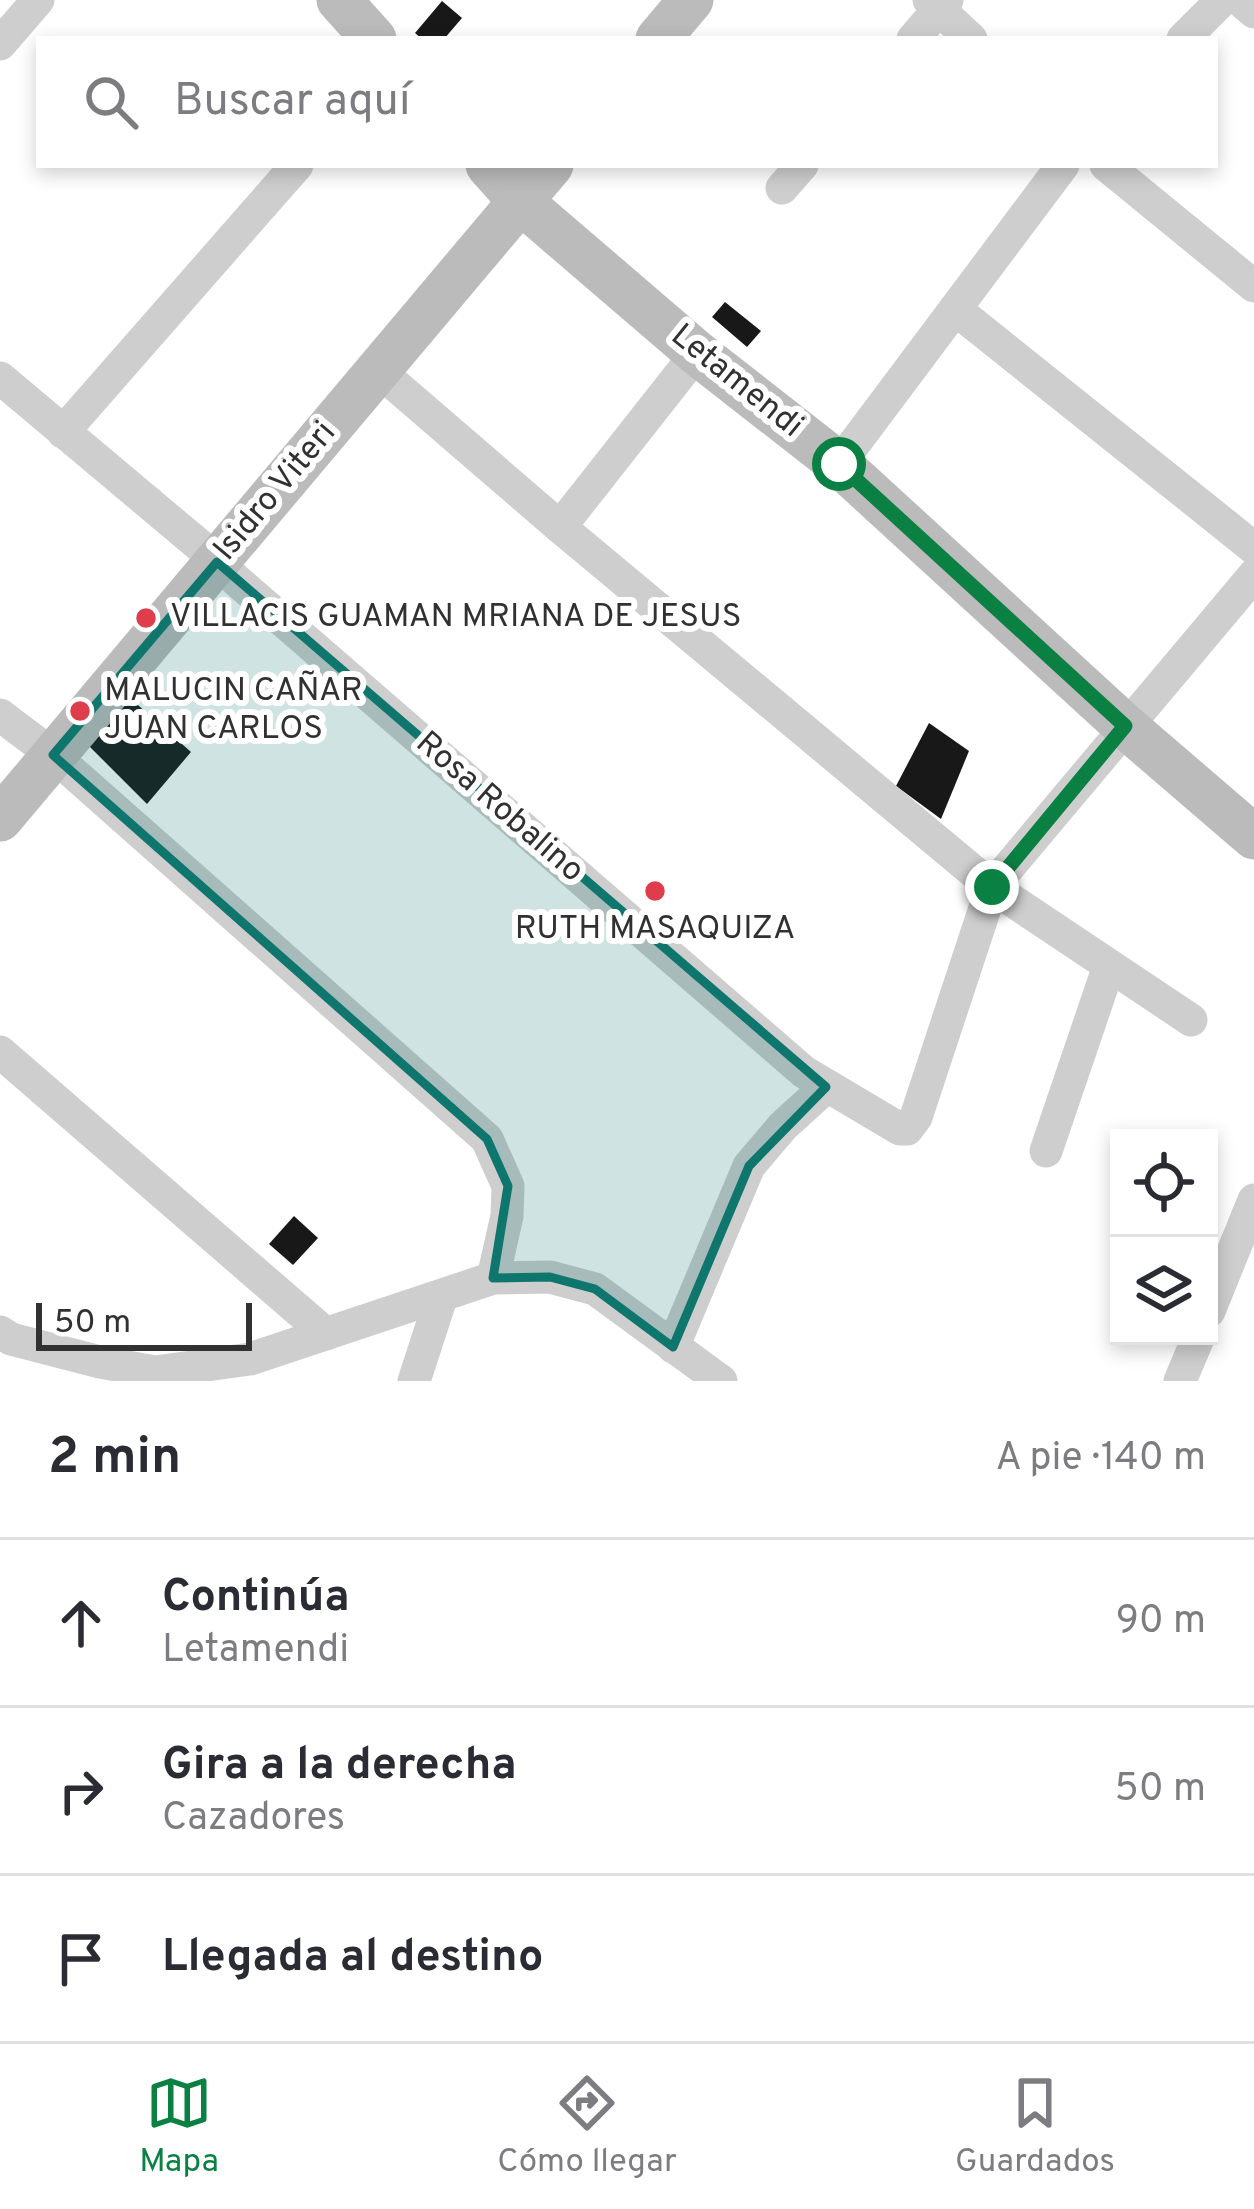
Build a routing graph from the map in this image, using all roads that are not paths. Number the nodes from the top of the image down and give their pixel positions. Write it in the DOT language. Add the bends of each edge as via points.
graph roads {
  1 [pos="38,0"];
  2 [pos="691,0"];
  3 [pos="1222,0"];
  4 [pos="1240,0"];
  5 [pos="939,3"];
  6 [pos="1254,12"];
  7 [pos="661,36"];
  8 [pos="916,36"];
  9 [pos="967,36"];
  10 [pos="1186,36"];
  11 [pos="0,44"];
  12 [pos="294,168"];
  13 [pos="491,168"];
  14 [pos="548,168"];
  15 [pos="1061,168"];
  16 [pos="1110,168"];
  17 [pos="520,201"];
  18 [pos="1254,286"];
  19 [pos="955,309"];
  20 [pos="697,353"];
  21 [pos="379,370"];
  22 [pos="0,378"];
  23 [pos="63,432"];
  24 [pos="839,464"];
  25 [pos="560,527"];
  26 [pos="1254,548"];
  27 [pos="217,562"];
  28 [pos="1254,575"];
  29 [pos="0,715"];
  30 [pos="1125,726"];
  31 [pos="53,755"];
  32 [pos="0,819"];
  33 [pos="1254,837"];
  34 [pos="992,887"];
  35 [pos="1109,966"];
  36 [pos="1191,1020"];
  37 [pos="0,1052"];
  38 [pos="826,1087"];
  39 [pos="1046,1150"];
  40 [pos="1254,1200"];
  41 [pos="493,1278"];
  42 [pos="1218,1288"];
  43 [pos="440,1298"];
  44 [pos="0,1332"];
  45 [pos="326,1334"];
  46 [pos="1195,1345"];
  47 [pos="673,1347"];
  48 [pos="413,1381"];
  49 [pos="721,1381"];
  50 [pos="1180,1381"];
  1 -- 11 [label="street"];
  2 -- 7 [label="street"];
  3 -- 10 [label="street"];
  4 -- 6 [label="street"];
  5 -- 8 [label="street"];
  5 -- 9 [label="street"];
  12 -- 23 [label="street"];
  13 -- 17 [label="street, Letamendi"];
  14 -- 17 [label="street, Isidro Viteri"];
  15 -- 19 [label="street"];
  16 -- 18 [label="street"];
  17 -- 20 [label="street, Letamendi"];
  17 -- 21 [label="street, Isidro Viteri"];
  19 -- 24 [label="street"];
  19 -- 26 [label="street"];
  20 -- 24 [label="street, Letamendi"];
  20 -- 25 [label="street"];
  21 -- 25 [label="street"];
  21 -- 27 [label="street, Isidro Viteri"];
  22 -- 23 [label="street, Rosa Robalino"];
  23 -- 27 [label="street, Rosa Robalino"];
  24 -- 30 [label="street, Letamendi"];
  25 -- 34 [label="street"];
  27 -- 31 [label="street, Isidro Viteri"];
  27 -- 38 [label="street, Rosa Robalino"];
  28 -- 30 [label="street"];
  29 -- 31 [label="street"];
  30 -- 33 [label="street, Letamendi"];
  30 -- 34 [label="street"];
  31 -- 32 [label="street, Isidro Viteri"];
  31 -- 41 [label="street" via="488,1138 508,1186"];
  34 -- 35 [label="street"];
  34 -- 38 [label="street, Rosa Robalino" via="908,1129"];
  35 -- 36 [label="street"];
  35 -- 39 [label="street"];
  37 -- 45 [label="street"];
  38 -- 47 [label="street" via="749,1166"];
  40 -- 42 [label="street"];
  41 -- 43 [label="street"];
  41 -- 47 [label="street" via="550,1277 595,1289"];
  43 -- 45 [label="street"];
  43 -- 48 [label="street"];
  44 -- 45 [label="street" via="155,1372 250,1359"];
  46 -- 50 [label="street"];
  47 -- 49 [label="street"];
}
